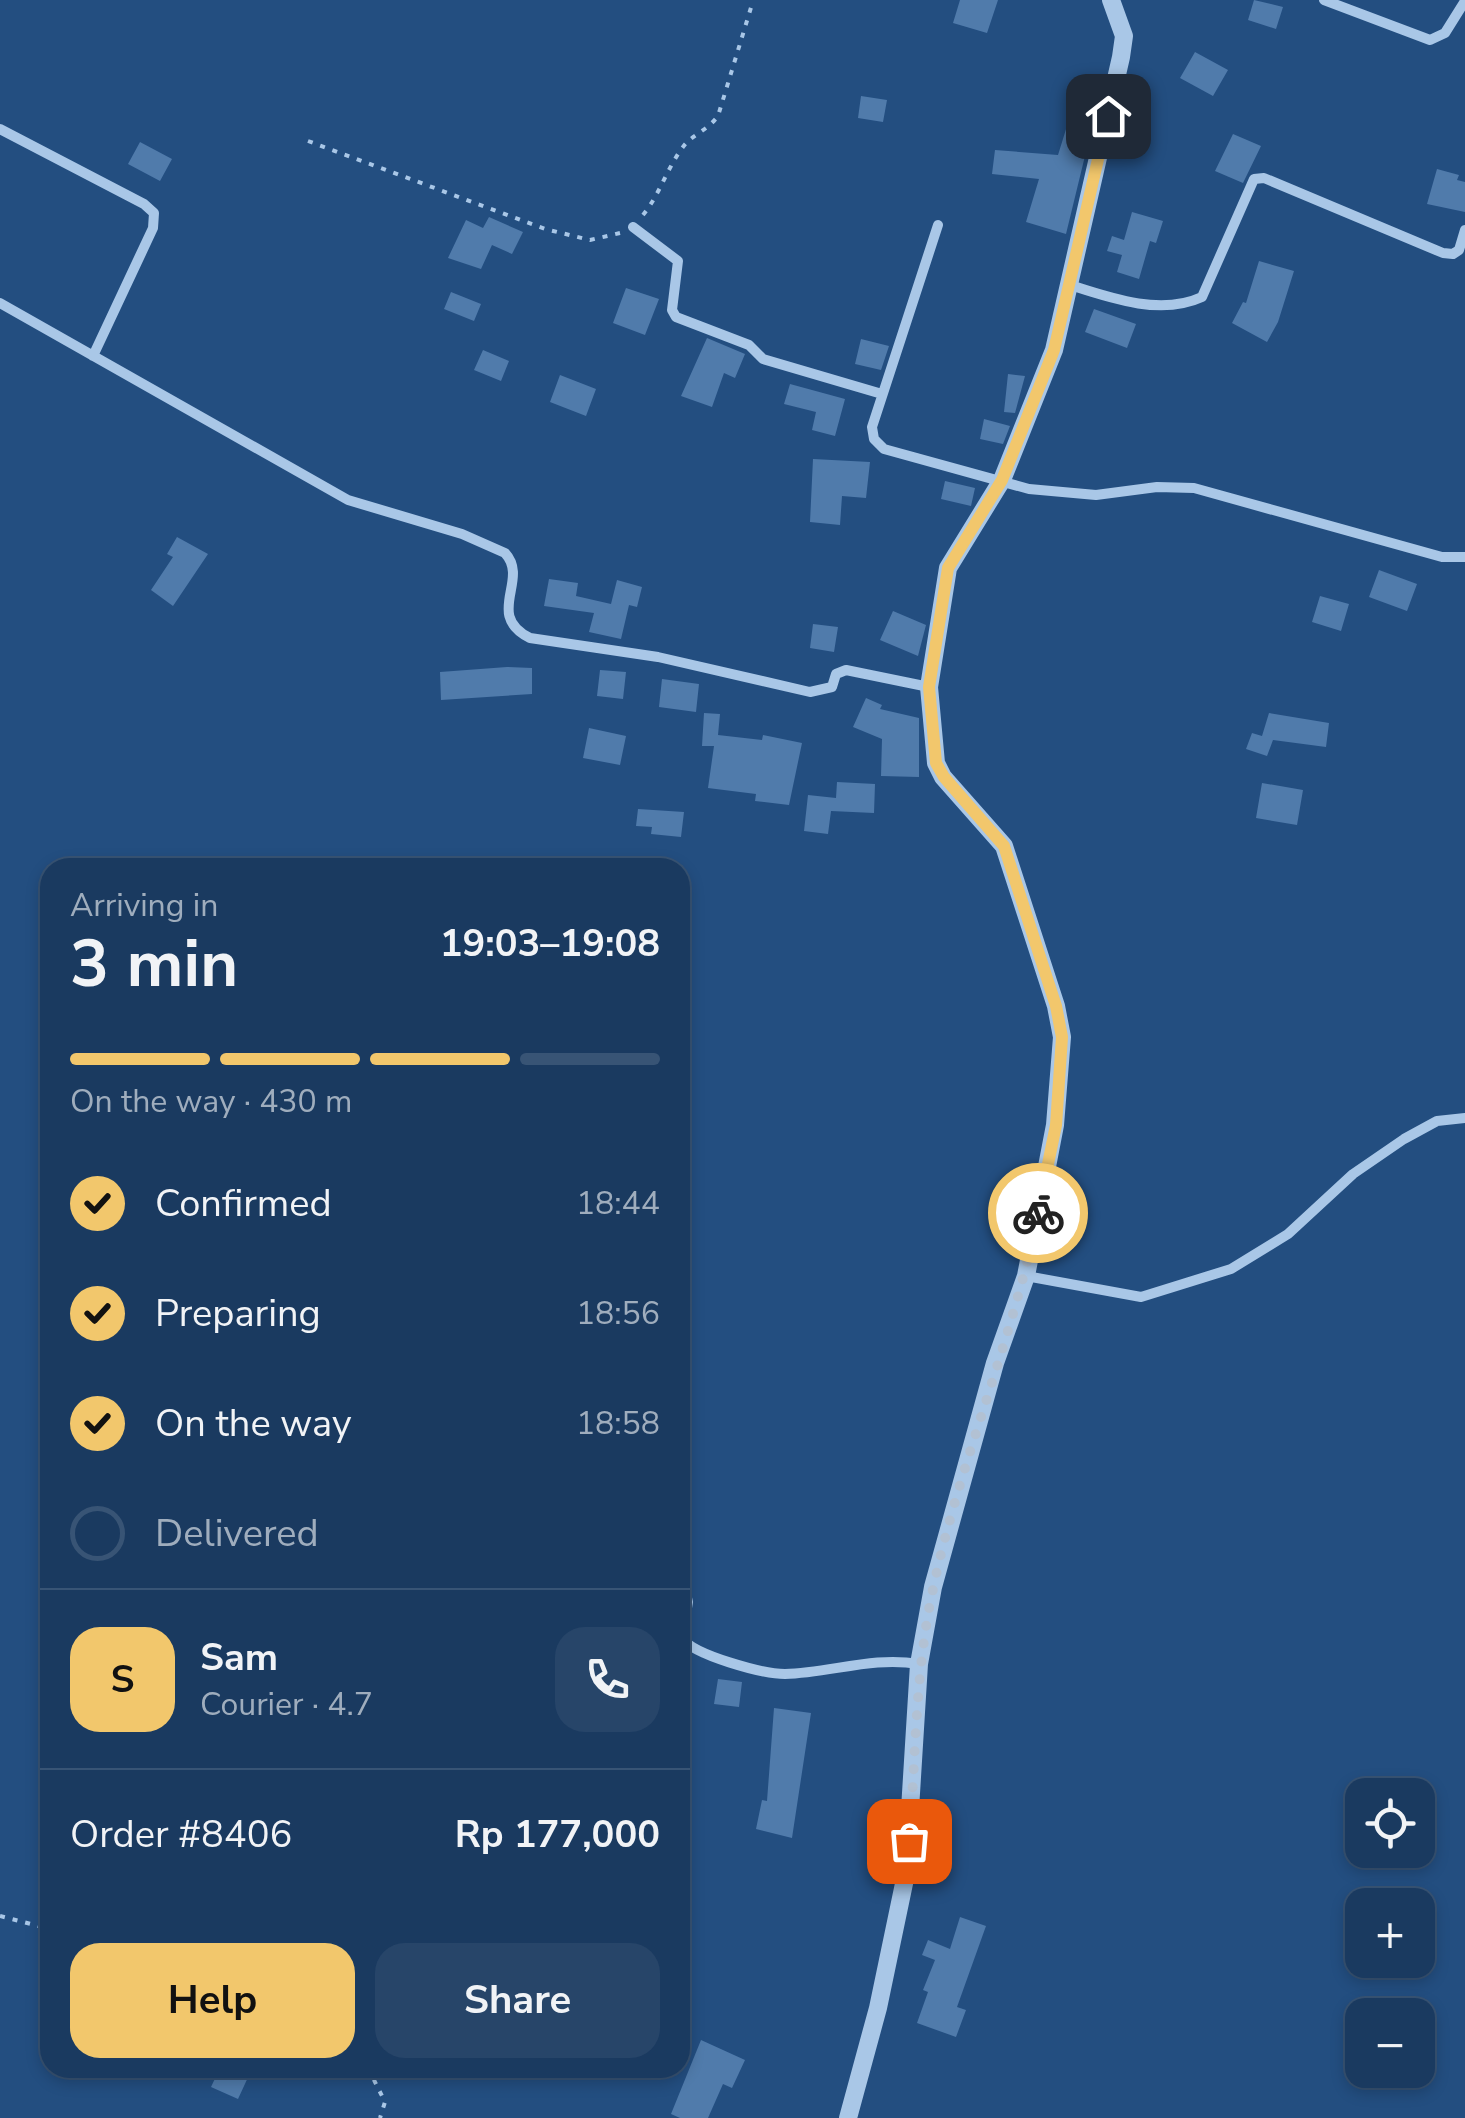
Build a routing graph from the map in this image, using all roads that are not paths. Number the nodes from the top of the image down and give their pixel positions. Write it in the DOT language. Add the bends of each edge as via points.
graph roads {
  1 [pos="1111,0"];
  2 [pos="1324,0"];
  3 [pos="1465,2"];
  4 [pos="0,128"];
  5 [pos="938,225"];
  6 [pos="633,227"];
  7 [pos="1465,230"];
  8 [pos="1070,285"];
  9 [pos="0,303"];
  10 [pos="93,356"];
  11 [pos="882,394"];
  12 [pos="1002,480"];
  13 [pos="1465,556"];
  14 [pos="929,687"];
  15 [pos="1465,1118"];
  16 [pos="1026,1276"];
  17 [pos="690,1647"];
  18 [pos="919,1664"];
  19 [pos="848,2118"];
  1 -- 8 [label="street" via="1124,36 1121,57"];
  2 -- 3 [label="street" via="1430,40 1445,33"];
  4 -- 10 [label="street" via="154,213"];
  5 -- 11 [label="street"];
  6 -- 11 [label="street" via="678,262 676,317 749,345 763,359"];
  7 -- 8 [label="street" via="1460,250 1443,253 1254,178 1202,297 1171,304 1122,302"];
  8 -- 12 [label="street" via="1046,374"];
  9 -- 10 [label="street"];
  10 -- 14 [label="street" via="348,500 504,553 512,569 508,620 530,638 658,657 810,692 832,688 836,674 846,670"];
  11 -- 12 [label="street" via="872,427 884,449"];
  12 -- 13 [label="street" via="1096,495 1194,488 1442,556"];
  12 -- 14 [label="street" via="948,568"];
  14 -- 16 [label="street" via="936,763 1004,846 1062,1037 1056,1125"];
  15 -- 16 [label="street" via="1437,1121 1404,1138 1288,1234 1219,1274 1141,1297"];
  16 -- 18 [label="street" via="953,1514"];
  17 -- 18 [label="street" via="782,1674 873,1660"];
  18 -- 19 [label="street" via="906,1874"];
}
